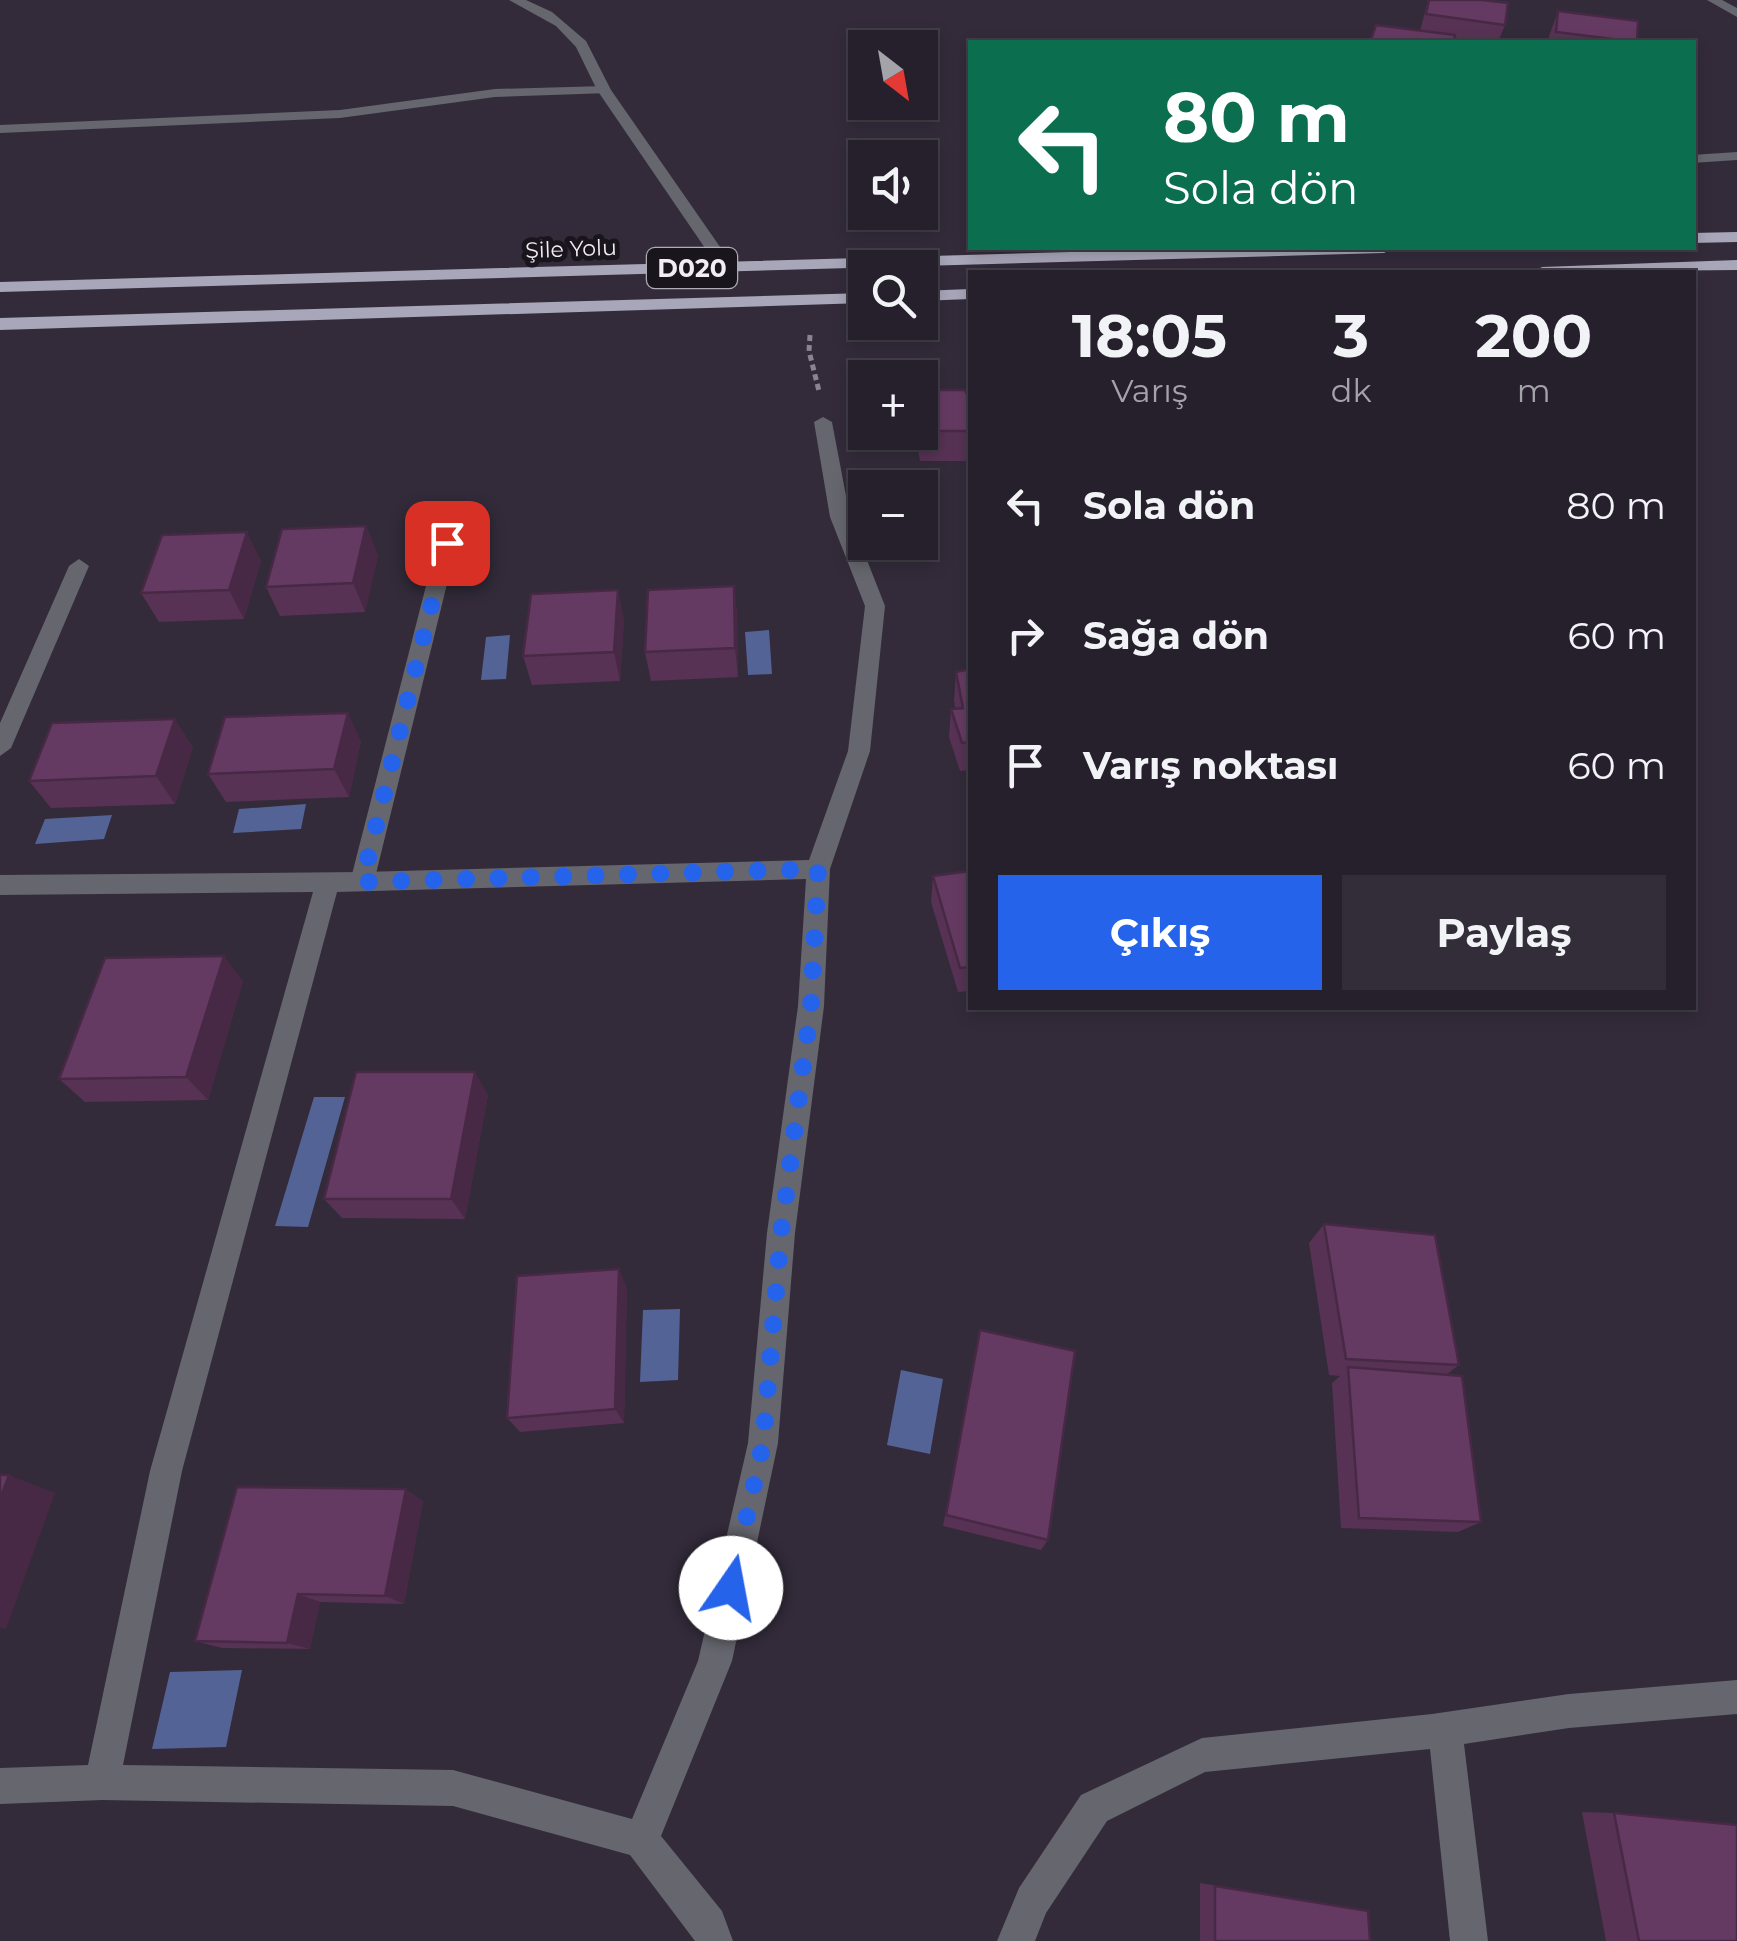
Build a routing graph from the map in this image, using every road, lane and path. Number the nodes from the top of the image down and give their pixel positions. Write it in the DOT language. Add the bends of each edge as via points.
graph roads {
  1 [pos="515,0"];
  2 [pos="1713,0"];
  3 [pos="1737,13"];
  4 [pos="604,90"];
  5 [pos="0,129"];
  6 [pos="1737,156"];
  7 [pos="1696,159"];
  8 [pos="1737,237"];
  9 [pos="1696,238"];
  10 [pos="1315,250"];
  11 [pos="1737,265"];
  12 [pos="726,267"];
  13 [pos="1598,270"];
  14 [pos="0,287"];
  15 [pos="968,294"];
  16 [pos="938,295"];
  17 [pos="840,299"];
  18 [pos="848,299"];
  19 [pos="0,324"];
  20 [pos="823,422"];
  21 [pos="447,543"];
  22 [pos="79,566"];
  23 [pos="0,748"];
  24 [pos="818,869"];
  25 [pos="362,882"];
  26 [pos="327,883"];
  27 [pos="0,885"];
  28 [pos="1737,1697"];
  29 [pos="1445,1729"];
  30 [pos="102,1782"];
  31 [pos="0,1786"];
  32 [pos="641,1840"];
  33 [pos="714,1941"];
  34 [pos="1016,1941"];
  35 [pos="1469,1941"];
  1 -- 4 [label="street" via="547,12 573,33"];
  2 -- 3 [label="street"];
  4 -- 5 [label="street" via="495,93 340,114"];
  4 -- 12 [label="street"];
  6 -- 7 [label="street"];
  8 -- 9 [label="highway"];
  10 -- 12 [label="highway, Şile Yolu / D020"];
  11 -- 13 [label="highway"];
  12 -- 14 [label="highway, Şile Yolu / D020"];
  15 -- 16 [label="highway"];
  17 -- 18 [label="highway, D020"];
  17 -- 19 [label="highway, D020"];
  17 -- 20 [label="path" via="812,312 809,351"];
  20 -- 24 [label="street" via="840,516 874,606 859,751"];
  21 -- 25 [label="street"];
  22 -- 23 [label="street"];
  24 -- 25 [label="street"];
  24 -- 32 [label="street" via="811,1006 781,1233 763,1444 715,1661"];
  25 -- 26 [label="street"];
  26 -- 27 [label="street"];
  26 -- 30 [label="street" via="166,1471"];
  28 -- 29 [label="street"];
  29 -- 34 [label="street" via="1202,1755 1094,1808 1032,1901"];
  29 -- 35 [label="street"];
  30 -- 31 [label="street"];
  30 -- 32 [label="street" via="453,1788"];
  32 -- 33 [label="street" via="709,1924"];
}
